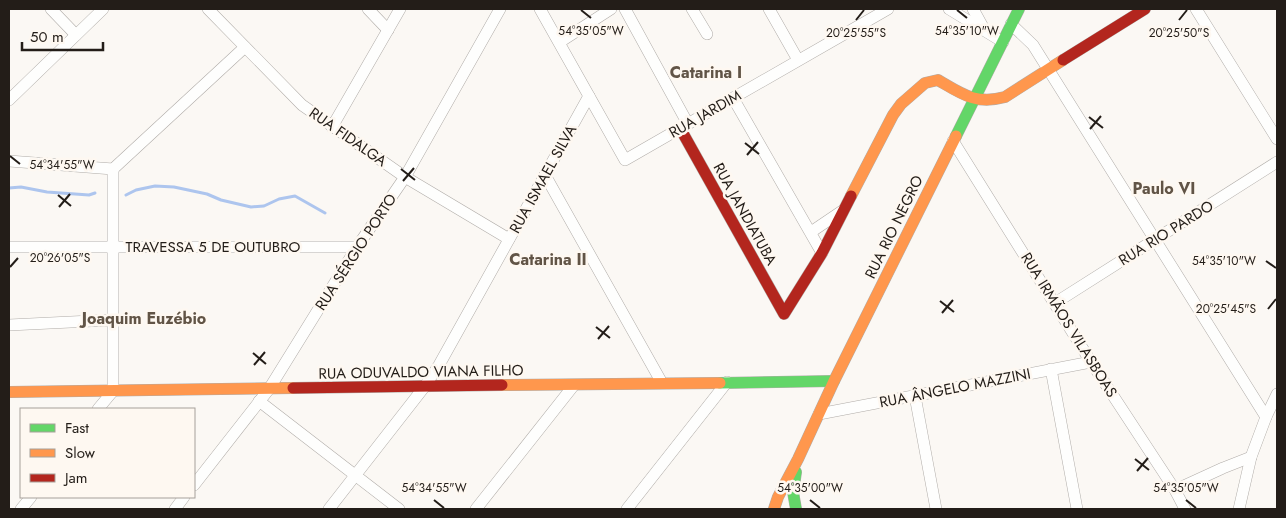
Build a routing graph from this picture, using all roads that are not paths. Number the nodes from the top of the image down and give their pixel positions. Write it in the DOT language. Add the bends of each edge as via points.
graph roads {
  1 [pos="51,9"];
  2 [pos="103,9"];
  3 [pos="208,9"];
  4 [pos="368,9"];
  5 [pos="400,9"];
  6 [pos="500,9"];
  7 [pos="540,9"];
  8 [pos="611,9"];
  9 [pos="692,9"];
  10 [pos="769,9"];
  11 [pos="888,9"];
  12 [pos="949,9"];
  13 [pos="973,9"];
  14 [pos="1019,9"];
  15 [pos="1145,9"];
  16 [pos="1196,9"];
  17 [pos="630,10"];
  18 [pos="1011,24"];
  19 [pos="388,30"];
  20 [pos="985,31"];
  21 [pos="707,34"];
  22 [pos="76,35"];
  23 [pos="560,42"];
  24 [pos="1003,42"];
  25 [pos="245,47"];
  26 [pos="798,60"];
  27 [pos="1048,70"];
  28 [pos="589,96"];
  29 [pos="732,98"];
  30 [pos="9,100"];
  31 [pos="974,100"];
  32 [pos="684,126"];
  33 [pos="332,127"];
  34 [pos="1277,139"];
  35 [pos="953,141"];
  36 [pos="9,161"];
  37 [pos="1277,162"];
  38 [pos="113,169"];
  39 [pos="545,174"];
  40 [pos="405,177"];
  41 [pos="845,209"];
  42 [pos="811,232"];
  43 [pos="509,239"];
  44 [pos="1155,240"];
  45 [pos="9,247"];
  46 [pos="357,247"];
  47 [pos="112,248"];
  48 [pos="822,253"];
  49 [pos="1055,303"];
  50 [pos="112,320"];
  51 [pos="9,325"];
  52 [pos="1091,362"];
  53 [pos="1051,370"];
  54 [pos="834,381"];
  55 [pos="726,382"];
  56 [pos="662,383"];
  57 [pos="574,385"];
  58 [pos="425,386"];
  59 [pos="269,389"];
  60 [pos="112,391"];
  61 [pos="9,392"];
  62 [pos="1277,394"];
  63 [pos="915,396"];
  64 [pos="259,401"];
  65 [pos="99,408"];
  66 [pos="819,414"];
  67 [pos="1266,417"];
  68 [pos="1250,457"];
  69 [pos="798,459"];
  70 [pos="355,475"];
  71 [pos="195,484"];
  72 [pos="1175,490"];
  73 [pos="30,498"];
  74 [pos="183,498"];
  75 [pos="22,509"];
  76 [pos="175,509"];
  77 [pos="328,509"];
  78 [pos="399,509"];
  79 [pos="476,509"];
  80 [pos="627,509"];
  81 [pos="774,509"];
  82 [pos="796,509"];
  83 [pos="936,509"];
  84 [pos="1077,509"];
  85 [pos="1185,509"];
  86 [pos="1239,509"];
  1 -- 22 [label="street"];
  2 -- 22 [label="street"];
  3 -- 25 [label="street, RUA FIDALGA"];
  4 -- 19 [label="street"];
  5 -- 19 [label="street"];
  6 -- 40 [label="street, RUA SÉRGIO PORTO"];
  7 -- 23 [label="street"];
  8 -- 23 [label="street"];
  9 -- 21 [label="street"];
  10 -- 26 [label="street"];
  11 -- 26 [label="street, RUA JARDIM"];
  12 -- 20 [label="street"];
  13 -- 20 [label="street"];
  14 -- 18 [label="street, RUA RIO NEGRO"];
  15 -- 27 [label="street"];
  16 -- 34 [label="street"];
  17 -- 32 [label="street, RUA JANDIATUBA"];
  18 -- 24 [label="street, RUA RIO NEGRO"];
  18 -- 27 [label="street" via="1033,45"];
  19 -- 33 [label="street"];
  20 -- 24 [label="street"];
  22 -- 30 [label="street"];
  23 -- 28 [label="street"];
  24 -- 31 [label="street, RUA RIO NEGRO"];
  25 -- 33 [label="street, RUA FIDALGA" via="302,105"];
  25 -- 38 [label="street"];
  26 -- 29 [label="street, RUA JARDIM"];
  27 -- 31 [label="street" via="999,100"];
  27 -- 44 [label="street"];
  28 -- 32 [label="street, RUA JARDIM" via="626,160"];
  28 -- 39 [label="street, RUA ISMAEL SILVA"];
  29 -- 32 [label="street, RUA JARDIM"];
  29 -- 42 [label="street"];
  31 -- 35 [label="street, RUA RIO NEGRO"];
  31 -- 41 [label="street" via="938,80 924,83 892,115"];
  32 -- 48 [label="street, RUA JANDIATUBA" via="784,314"];
  33 -- 40 [label="street, RUA FIDALGA"];
  35 -- 49 [label="street, RUA IRMÃOS VILASBOAS"];
  35 -- 54 [label="street, RUA RIO NEGRO"];
  36 -- 38 [label="street"];
  37 -- 44 [label="street, RUA RIO PARDO"];
  38 -- 47 [label="street"];
  39 -- 43 [label="street, RUA ISMAEL SILVA"];
  39 -- 56 [label="street"];
  40 -- 43 [label="street, RUA FIDALGA"];
  40 -- 46 [label="street, RUA SÉRGIO PORTO"];
  41 -- 42 [label="street"];
  41 -- 48 [label="street"];
  42 -- 48 [label="street"];
  43 -- 58 [label="street, RUA ISMAEL SILVA"];
  44 -- 49 [label="street, RUA RIO PARDO"];
  44 -- 67 [label="street"];
  45 -- 47 [label="street, TRAVESSA 5 DE OUTUBRO"];
  46 -- 47 [label="street, TRAVESSA 5 DE OUTUBRO"];
  46 -- 59 [label="street, RUA SÉRGIO PORTO"];
  47 -- 50 [label="street"];
  49 -- 52 [label="street, RUA IRMÃOS VILASBOAS"];
  50 -- 51 [label="street"];
  50 -- 60 [label="street"];
  52 -- 53 [label="street, RUA ÂNGELO MAZZINI"];
  52 -- 72 [label="street, RUA IRMÃOS VILASBOAS"];
  53 -- 63 [label="street, RUA ÂNGELO MAZZINI"];
  53 -- 84 [label="street"];
  54 -- 55 [label="street, RUA ODUVALDO VIANA FILHO"];
  54 -- 66 [label="street, RUA RIO NEGRO"];
  55 -- 56 [label="street, RUA ODUVALDO VIANA FILHO"];
  55 -- 80 [label="street"];
  56 -- 57 [label="street, RUA ODUVALDO VIANA FILHO"];
  57 -- 58 [label="street, RUA ODUVALDO VIANA FILHO"];
  57 -- 79 [label="street"];
  58 -- 59 [label="street, RUA ODUVALDO VIANA FILHO"];
  58 -- 70 [label="street, RUA ISMAEL SILVA"];
  59 -- 60 [label="street, RUA ODUVALDO VIANA FILHO"];
  59 -- 64 [label="street, RUA SÉRGIO PORTO"];
  60 -- 61 [label="street, RUA ODUVALDO VIANA FILHO"];
  60 -- 65 [label="street"];
  62 -- 67 [label="street"];
  63 -- 66 [label="street, RUA ÂNGELO MAZZINI"];
  63 -- 83 [label="street"];
  64 -- 70 [label="street"];
  64 -- 71 [label="street, RUA SÉRGIO PORTO"];
  66 -- 69 [label="street, RUA RIO NEGRO"];
  67 -- 68 [label="street"];
  68 -- 72 [label="street"];
  68 -- 86 [label="street"];
  69 -- 81 [label="street, RUA RIO NEGRO"];
  69 -- 82 [label="street, RUA RIO NEGRO" via="793,492"];
  70 -- 77 [label="street, RUA ISMAEL SILVA"];
  70 -- 78 [label="street"];
  72 -- 85 [label="street, RUA IRMÃOS VILASBOAS"];
  73 -- 75 [label="street"];
  74 -- 76 [label="street"];
}
